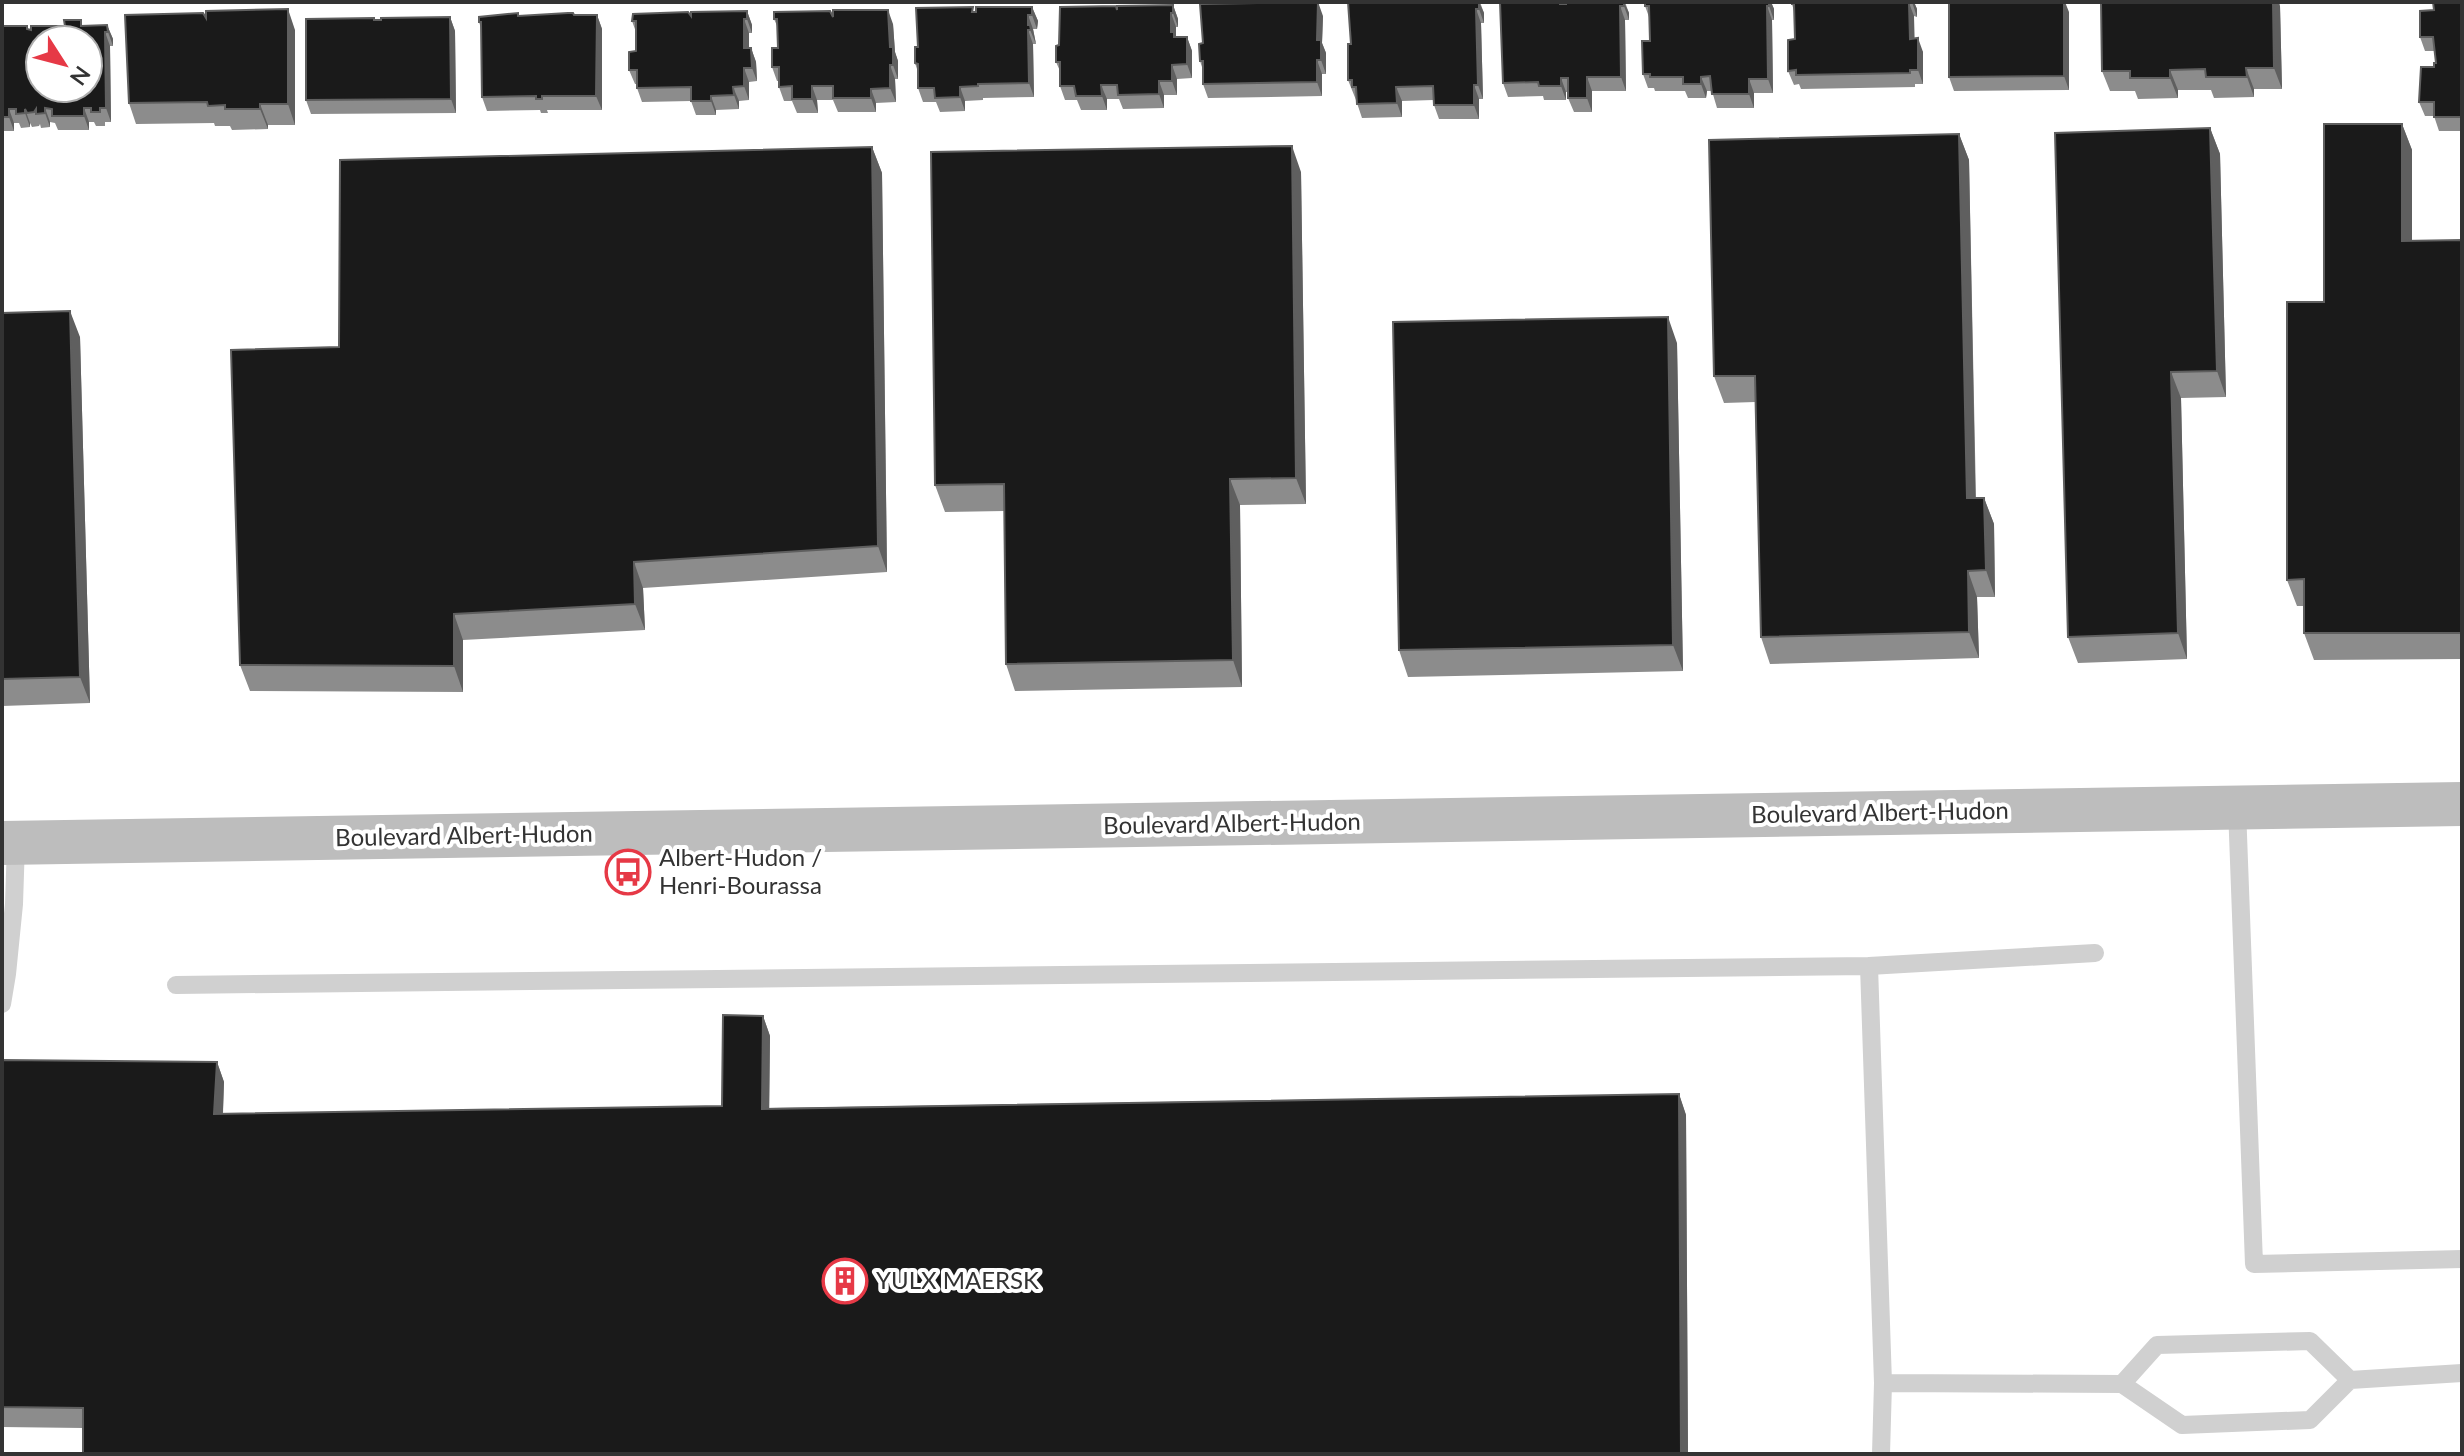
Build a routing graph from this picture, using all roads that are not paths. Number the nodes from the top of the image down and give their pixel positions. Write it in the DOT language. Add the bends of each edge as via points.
graph roads {
  1 [pos="2462,804"];
  2 [pos="2237,808"];
  3 [pos="9,843"];
  4 [pos="2095,953"];
  5 [pos="1869,966"];
  6 [pos="176,985"];
  7 [pos="2,1004"];
  8 [pos="2462,1259"];
  9 [pos="2462,1373"];
  10 [pos="2350,1380"];
  11 [pos="1883,1383"];
  12 [pos="2122,1384"];
  13 [pos="1881,1454"];
  1 -- 2 [label="street, Boulevard Albert-Hudon"];
  2 -- 3 [label="street, Boulevard Albert-Hudon"];
  2 -- 8 [label="lane" via="2254,1264"];
  3 -- 7 [label="lane" via="14,904"];
  4 -- 5 [label="lane"];
  5 -- 6 [label="lane"];
  5 -- 11 [label="lane"];
  9 -- 10 [label="lane"];
  10 -- 12 [label="lane" via="2310,1420 2182,1425"];
  10 -- 12 [label="lane" via="2310,1341 2157,1345"];
  11 -- 12 [label="lane"];
  11 -- 13 [label="lane"];
}
